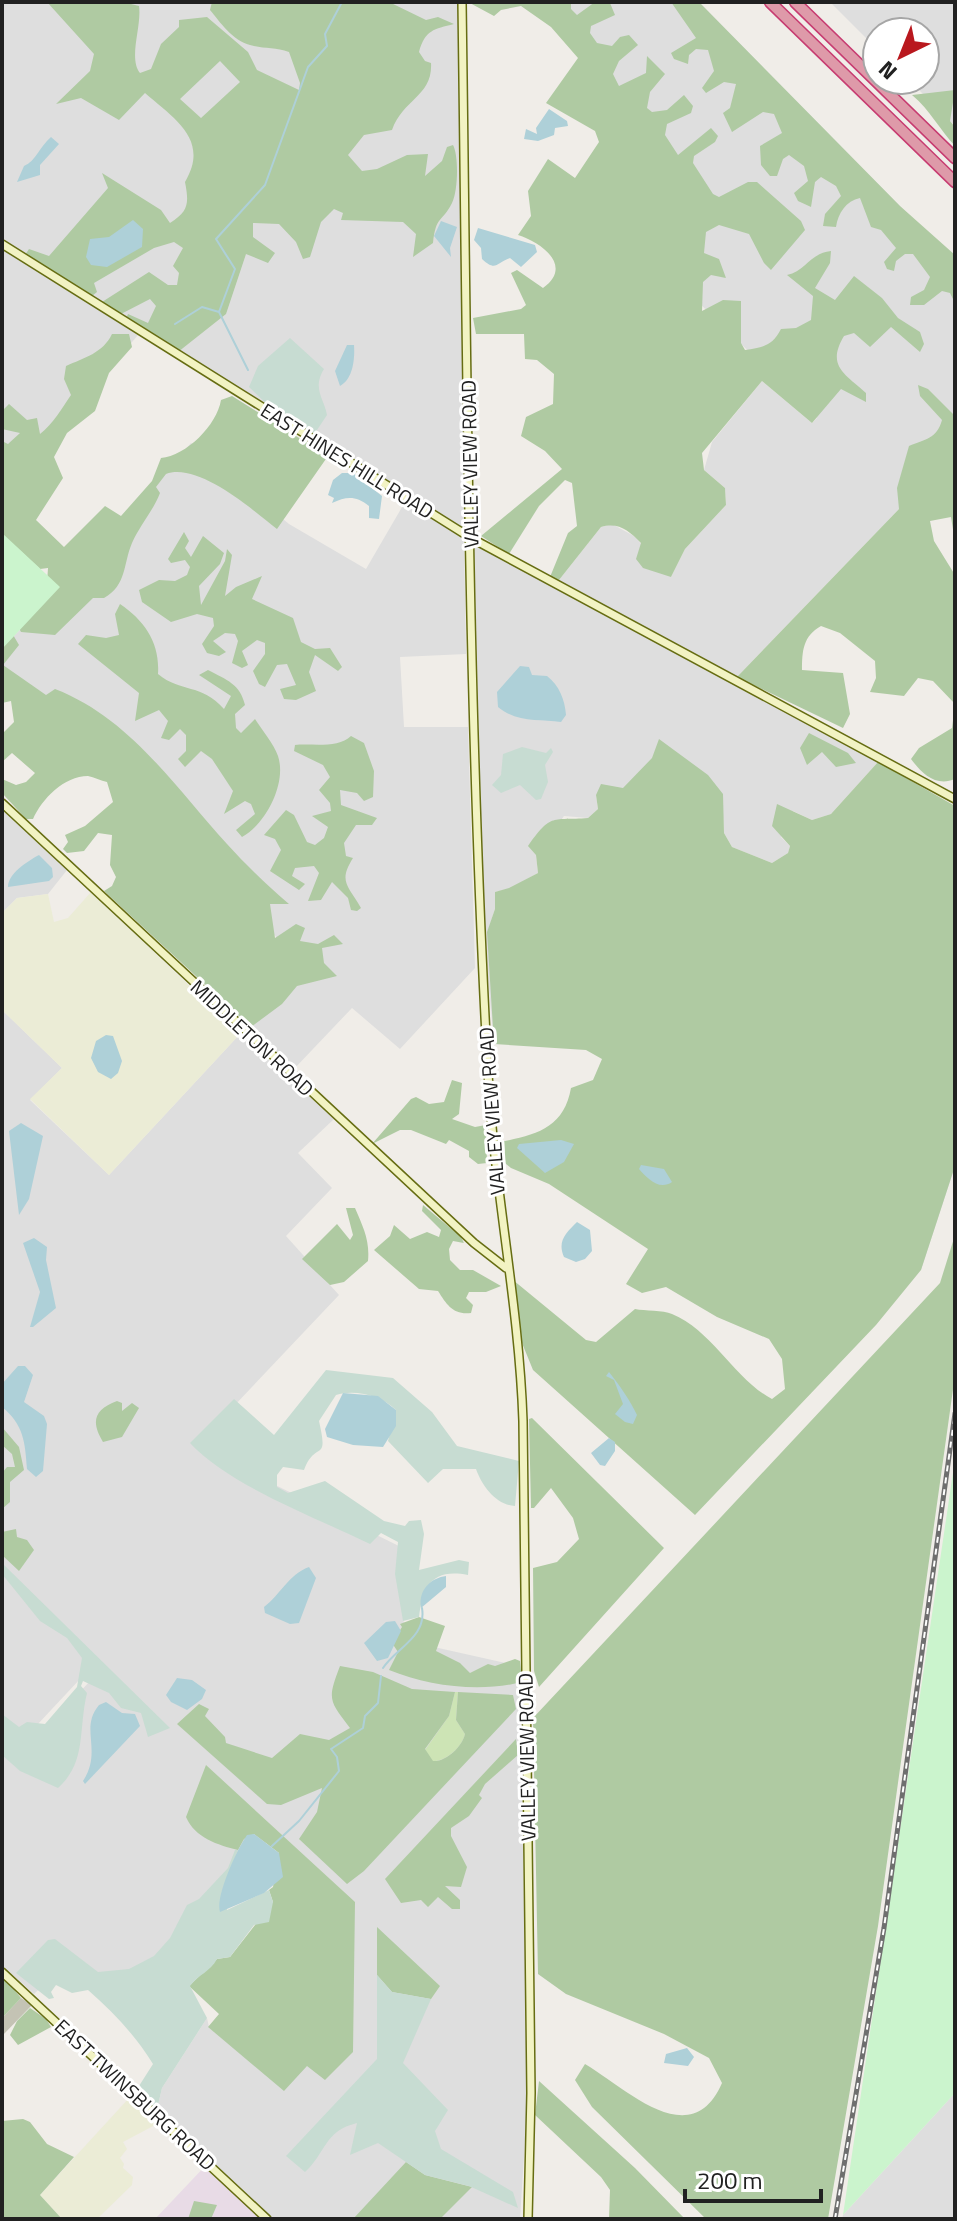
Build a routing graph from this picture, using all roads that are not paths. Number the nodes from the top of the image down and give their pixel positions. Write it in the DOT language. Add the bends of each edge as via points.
graph roads {
  1 [pos="462,2"];
  2 [pos="770,2"];
  3 [pos="795,2"];
  4 [pos="955,158"];
  5 [pos="955,182"];
  6 [pos="2,244"];
  7 [pos="471,538"];
  8 [pos="955,798"];
  9 [pos="2,803"];
  10 [pos="506,1268"];
  11 [pos="2,1972"];
  12 [pos="267,2219"];
  13 [pos="528,2219"];
  1 -- 7 [label="main road, VALLEY VIEW ROAD"];
  2 -- 5 [label="highway"];
  3 -- 4 [label="highway"];
  6 -- 7 [label="main road, EAST HINES HILL ROAD"];
  7 -- 8 [label="main road, EAST HINES HILL ROAD"];
  7 -- 10 [label="main road, VALLEY VIEW ROAD" via="484,1007"];
  9 -- 10 [label="main road, MIDDLETON ROAD" via="283,1068"];
  10 -- 13 [label="main road, VALLEY VIEW ROAD" via="523,1421"];
  11 -- 12 [label="main road, EAST TWINSBURG ROAD"];
}
